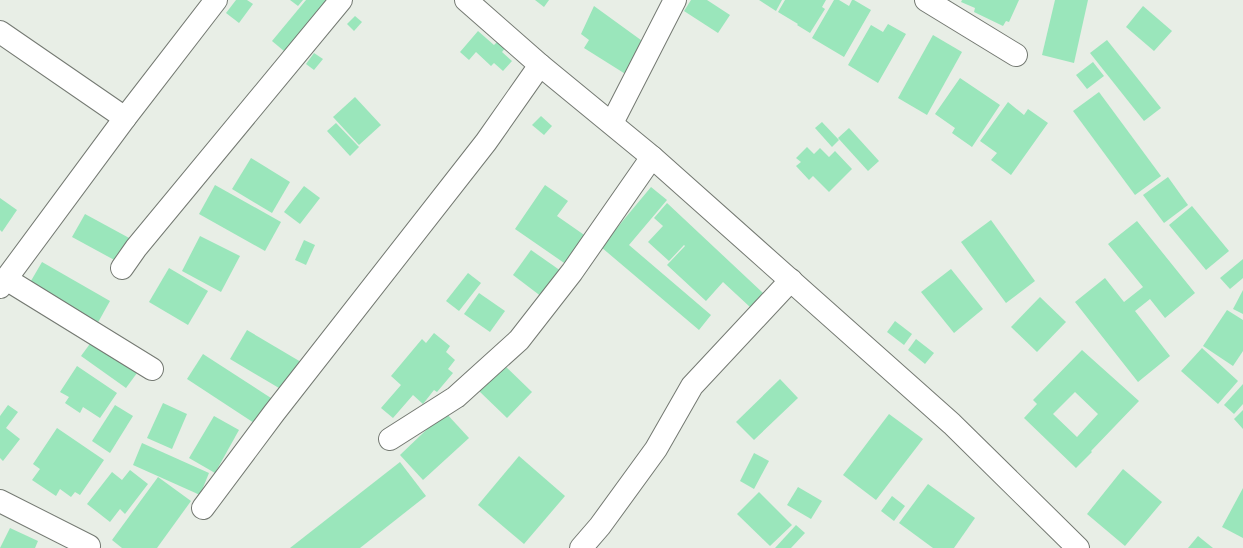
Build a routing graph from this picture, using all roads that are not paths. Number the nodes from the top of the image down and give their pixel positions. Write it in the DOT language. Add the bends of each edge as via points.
graph roads {
  1 [pos="216,0"];
  2 [pos="342,0"];
  3 [pos="466,0"];
  4 [pos="675,0"];
  5 [pos="926,0"];
  6 [pos="0,32"];
  7 [pos="1016,55"];
  8 [pos="540,65"];
  9 [pos="125,118"];
  10 [pos="612,123"];
  11 [pos="652,157"];
  12 [pos="122,268"];
  13 [pos="791,280"];
  14 [pos="3,283"];
  15 [pos="152,369"];
  16 [pos="390,439"];
  17 [pos="0,500"];
  18 [pos="203,508"];
  19 [pos="89,546"];
  20 [pos="582,548"];
  21 [pos="1078,548"];
  1 -- 9 [label="street"];
  2 -- 12 [label="street"];
  3 -- 8 [label="street"];
  4 -- 10 [label="street"];
  5 -- 7 [label="street"];
  6 -- 9 [label="street"];
  8 -- 10 [label="street"];
  8 -- 18 [label="street" via="486,142"];
  9 -- 14 [label="street"];
  10 -- 11 [label="street"];
  11 -- 13 [label="street"];
  11 -- 16 [label="street" via="572,272 518,340 456,397"];
  13 -- 20 [label="street" via="692,386 656,449"];
  13 -- 21 [label="street" via="952,424"];
  14 -- 15 [label="street"];
  17 -- 19 [label="street"];
}
